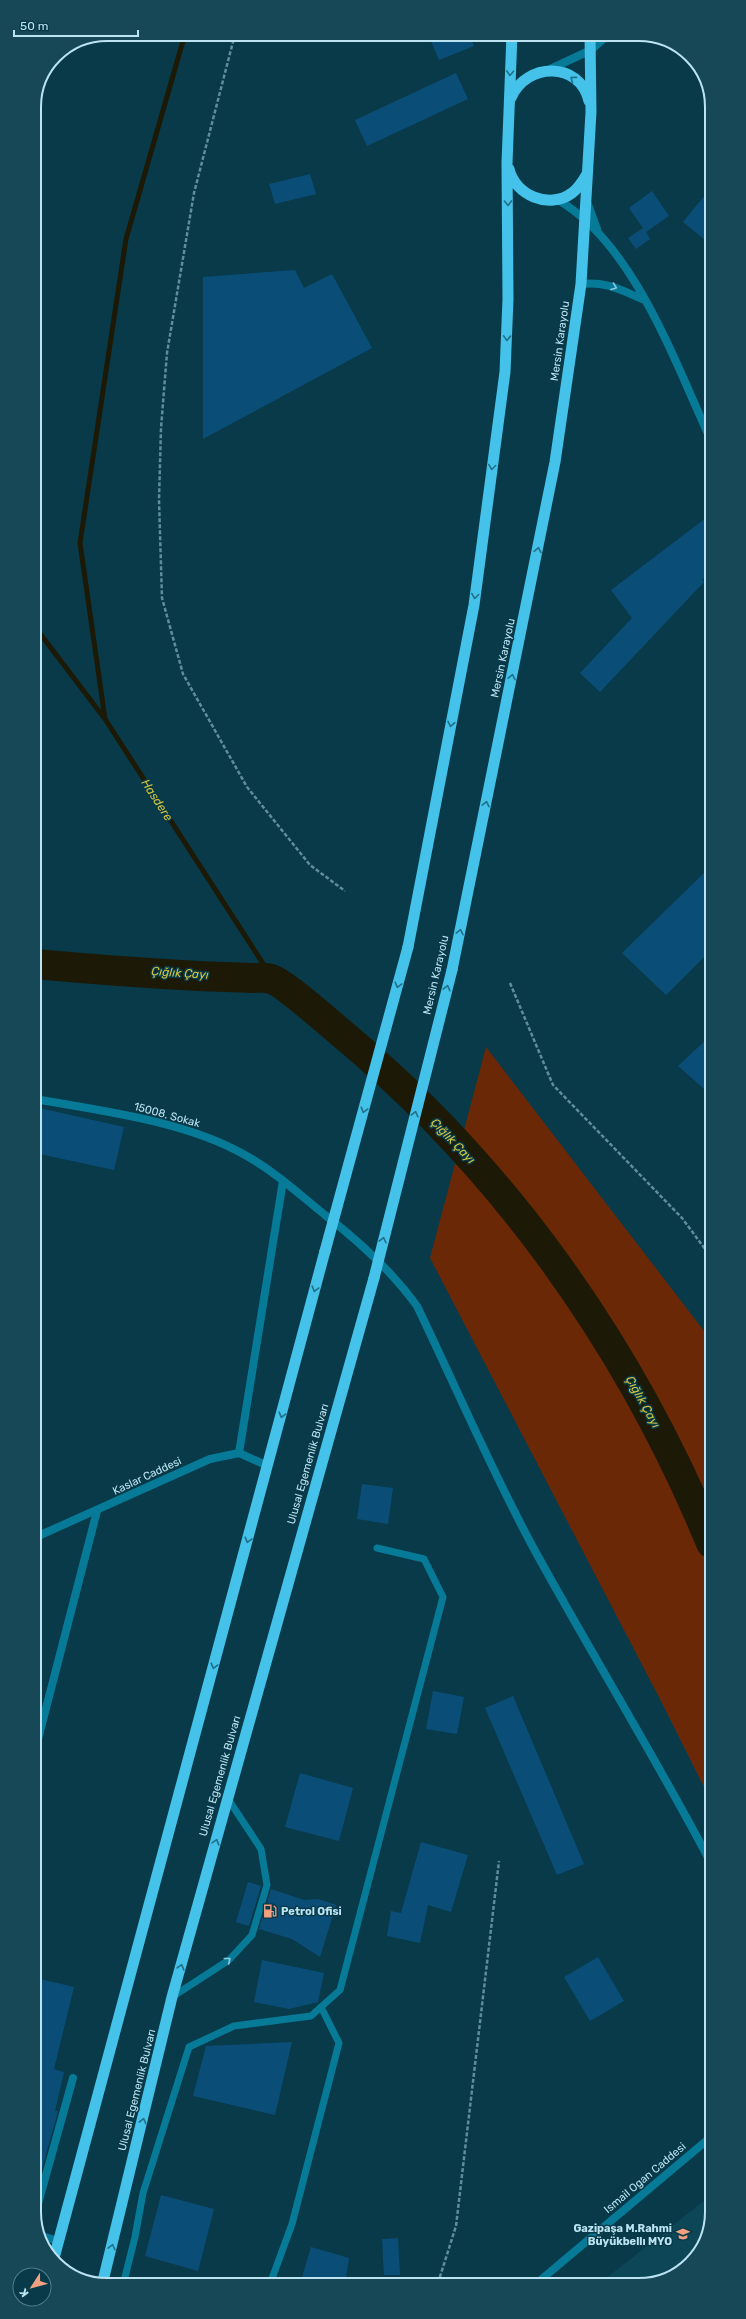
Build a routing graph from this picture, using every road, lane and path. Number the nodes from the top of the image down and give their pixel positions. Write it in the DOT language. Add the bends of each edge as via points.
graph roads {
  1 [pos="233,41"];
  2 [pos="512,41"];
  3 [pos="590,41"];
  4 [pos="601,41"];
  5 [pos="590,50"];
  6 [pos="547,70"];
  7 [pos="509,102"];
  8 [pos="591,112"];
  9 [pos="507,163"];
  10 [pos="588,173"];
  11 [pos="586,199"];
  12 [pos="558,200"];
  13 [pos="585,220"];
  14 [pos="597,230"];
  15 [pos="582,284"];
  16 [pos="645,300"];
  17 [pos="705,427"];
  18 [pos="345,890"];
  19 [pos="510,983"];
  20 [pos="41,1100"];
  21 [pos="283,1181"];
  22 [pos="705,1249"];
  23 [pos="374,1278"];
  24 [pos="239,1453"];
  25 [pos="268,1466"];
  26 [pos="98,1511"];
  27 [pos="41,1535"];
  28 [pos="377,1548"];
  29 [pos="41,1728"];
  30 [pos="228,1799"];
  31 [pos="705,1852"];
  32 [pos="499,1861"];
  33 [pos="172,1997"];
  34 [pos="321,2006"];
  35 [pos="73,2078"];
  36 [pos="705,2142"];
  37 [pos="41,2193"];
  38 [pos="46,2237"];
  39 [pos="58,2241"];
  40 [pos="55,2253"];
  41 [pos="104,2278"];
  42 [pos="126,2278"];
  43 [pos="272,2278"];
  44 [pos="440,2278"];
  45 [pos="543,2278"];
  1 -- 18 [label="path" via="194,193 167,353 159,500 162,598 183,674 247,787 310,865"];
  2 -- 7 [label="highway, one-way"];
  3 -- 5 [label="highway, Mersin Karayolu"];
  4 -- 5 [label="street"];
  5 -- 6 [label="street"];
  5 -- 8 [label="highway, Mersin Karayolu"];
  6 -- 7 [label="highway" via="534,73 523,80 514,90"];
  8 -- 6 [label="highway, one-way" via="582,87 560,72"];
  7 -- 9 [label="highway"];
  8 -- 10 [label="highway, Mersin Karayolu"];
  9 -- 12 [label="highway" via="511,176 519,188 530,196"];
  9 -- 25 [label="highway, one-way, bridge" via="508,299 505,372 474,604 408,947"];
  10 -- 11 [label="highway, Mersin Karayolu"];
  10 -- 12 [label="highway" via="581,185 571,194"];
  11 -- 13 [label="highway, Mersin Karayolu"];
  11 -- 14 [label="street"];
  12 -- 13 [label="street"];
  13 -- 14 [label="street"];
  13 -- 15 [label="highway, Mersin Karayolu"];
  14 -- 16 [label="street"];
  15 -- 16 [label="street, one-way" via="597,282 609,285"];
  23 -- 15 [label="highway, Mersin Karayolu, one-way, bridge" via="452,970 555,462"];
  16 -- 17 [label="street"];
  19 -- 22 [label="path" via="553,1085 682,1218"];
  20 -- 21 [label="street, 15008. Sokak" via="124,1115 220,1142 246,1155"];
  21 -- 24 [label="street"];
  21 -- 31 [label="street, 15008. Sokak" via="381,1262 400,1282 416,1306 534,1549"];
  23 -- 30 [label="highway, Ulusal Egemenlik Bulvarı"];
  24 -- 25 [label="street"];
  24 -- 26 [label="street, Kaslar Caddesi" via="210,1458"];
  25 -- 39 [label="highway, one-way"];
  26 -- 27 [label="street, Kaslar Caddesi"];
  26 -- 29 [label="street"];
  28 -- 34 [label="lane" via="424,1559 442,1596 340,1990"];
  33 -- 30 [label="highway, Ulusal Egemenlik Bulvarı, one-way"];
  33 -- 30 [label="lane, one-way" via="230,1960 252,1935 267,1885 261,1849"];
  32 -- 44 [label="path" via="456,2226"];
  41 -- 33 [label="highway, Ulusal Egemenlik Bulvarı, one-way"];
  34 -- 42 [label="lane" via="311,2016 234,2026 189,2047 143,2193"];
  34 -- 43 [label="lane" via="339,2043 292,2224"];
  35 -- 37 [label="street"];
  36 -- 45 [label="street, Ismail Ogan Caddesi"];
  38 -- 39 [label="street"];
  39 -- 40 [label="highway"];
}
